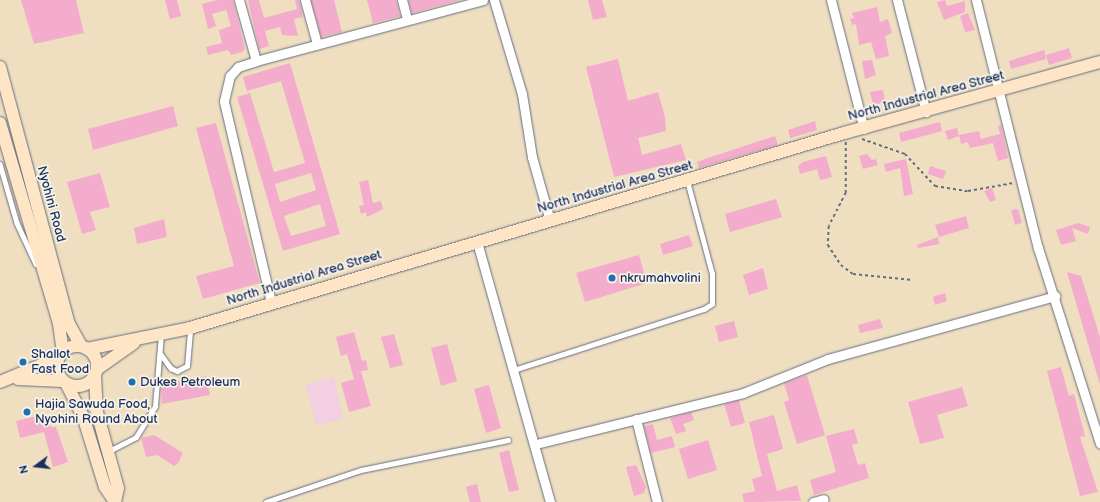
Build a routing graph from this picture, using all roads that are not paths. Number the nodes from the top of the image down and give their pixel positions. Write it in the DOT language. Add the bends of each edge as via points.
graph roads {
  1 [pos="240,0"];
  2 [pos="305,0"];
  3 [pos="402,0"];
  4 [pos="483,0"];
  5 [pos="494,0"];
  6 [pos="831,0"];
  7 [pos="897,0"];
  8 [pos="976,0"];
  9 [pos="407,19"];
  10 [pos="318,44"];
  11 [pos="256,62"];
  12 [pos="1100,62"];
  13 [pos="0,67"];
  14 [pos="1000,90"];
  15 [pos="926,112"];
  16 [pos="0,123"];
  17 [pos="862,134"];
  18 [pos="0,164"];
  19 [pos="687,181"];
  20 [pos="550,221"];
  21 [pos="477,242"];
  22 [pos="42,272"];
  23 [pos="1055,296"];
  24 [pos="271,302"];
  25 [pos="190,328"];
  26 [pos="161,335"];
  27 [pos="138,340"];
  28 [pos="84,348"];
  29 [pos="61,354"];
  30 [pos="160,354"];
  31 [pos="514,370"];
  32 [pos="96,373"];
  33 [pos="5,380"];
  34 [pos="65,383"];
  35 [pos="636,419"];
  36 [pos="508,440"];
  37 [pos="1100,443"];
  38 [pos="536,444"];
  39 [pos="107,452"];
  40 [pos="824,498"];
  41 [pos="115,502"];
  42 [pos="266,502"];
  43 [pos="550,502"];
  44 [pos="657,502"];
  45 [pos="813,502"];
  1 -- 11 [label="street"];
  2 -- 10 [label="street"];
  3 -- 9 [label="street"];
  4 -- 9 [label="street"];
  5 -- 20 [label="street" via="522,94 532,156"];
  6 -- 17 [label="street"];
  7 -- 15 [label="street"];
  8 -- 14 [label="street"];
  9 -- 10 [label="street"];
  10 -- 11 [label="street"];
  11 -- 24 [label="street" via="238,67 230,76 224,100"];
  12 -- 14 [label="main road, North Industrial Area Street"];
  13 -- 28 [label="main road, Nyohini Road" via="69,324"];
  14 -- 15 [label="main road, North Industrial Area Street"];
  14 -- 23 [label="street" via="1020,182 1038,248"];
  15 -- 17 [label="main road, North Industrial Area Street"];
  16 -- 22 [label="main road, Nyohini Road"];
  17 -- 19 [label="main road, North Industrial Area Street" via="844,133"];
  18 -- 22 [label="lane" via="17,223"];
  19 -- 20 [label="main road, North Industrial Area Street"];
  19 -- 31 [label="lane" via="712,274 712,304 704,310"];
  20 -- 21 [label="main road, North Industrial Area Street"];
  21 -- 24 [label="main road, North Industrial Area Street"];
  21 -- 31 [label="street"];
  22 -- 29 [label="main road, Nyohini Road" via="59,324"];
  23 -- 35 [label="street" via="828,358 743,393"];
  23 -- 37 [label="street"];
  24 -- 25 [label="main road, North Industrial Area Street"];
  25 -- 26 [label="main road, North Industrial Area Street"];
  25 -- 30 [label="lane" via="187,366 177,371 171,368"];
  26 -- 27 [label="main road, North Industrial Area Street"];
  26 -- 30 [label="lane"];
  27 -- 28 [label="main road, North Industrial Area Street"];
  27 -- 32 [label="main road, North Industrial Area Street"];
  28 -- 29 [label="main road"];
  28 -- 32 [label="main road" via="95,358"];
  29 -- 33 [label="main road"];
  29 -- 34 [label="main road" via="56,370"];
  30 -- 39 [label="lane" via="157,397 145,427 132,441"];
  31 -- 38 [label="street"];
  32 -- 34 [label="main road" via="84,385"];
  32 -- 39 [label="main road" via="97,412"];
  33 -- 34 [label="main road"];
  34 -- 41 [label="main road" via="83,416 105,487"];
  35 -- 38 [label="street"];
  35 -- 44 [label="street"];
  36 -- 42 [label="lane" via="361,470"];
  38 -- 43 [label="street"];
  39 -- 41 [label="main road" via="118,488"];
  40 -- 45 [label="street"];
}
